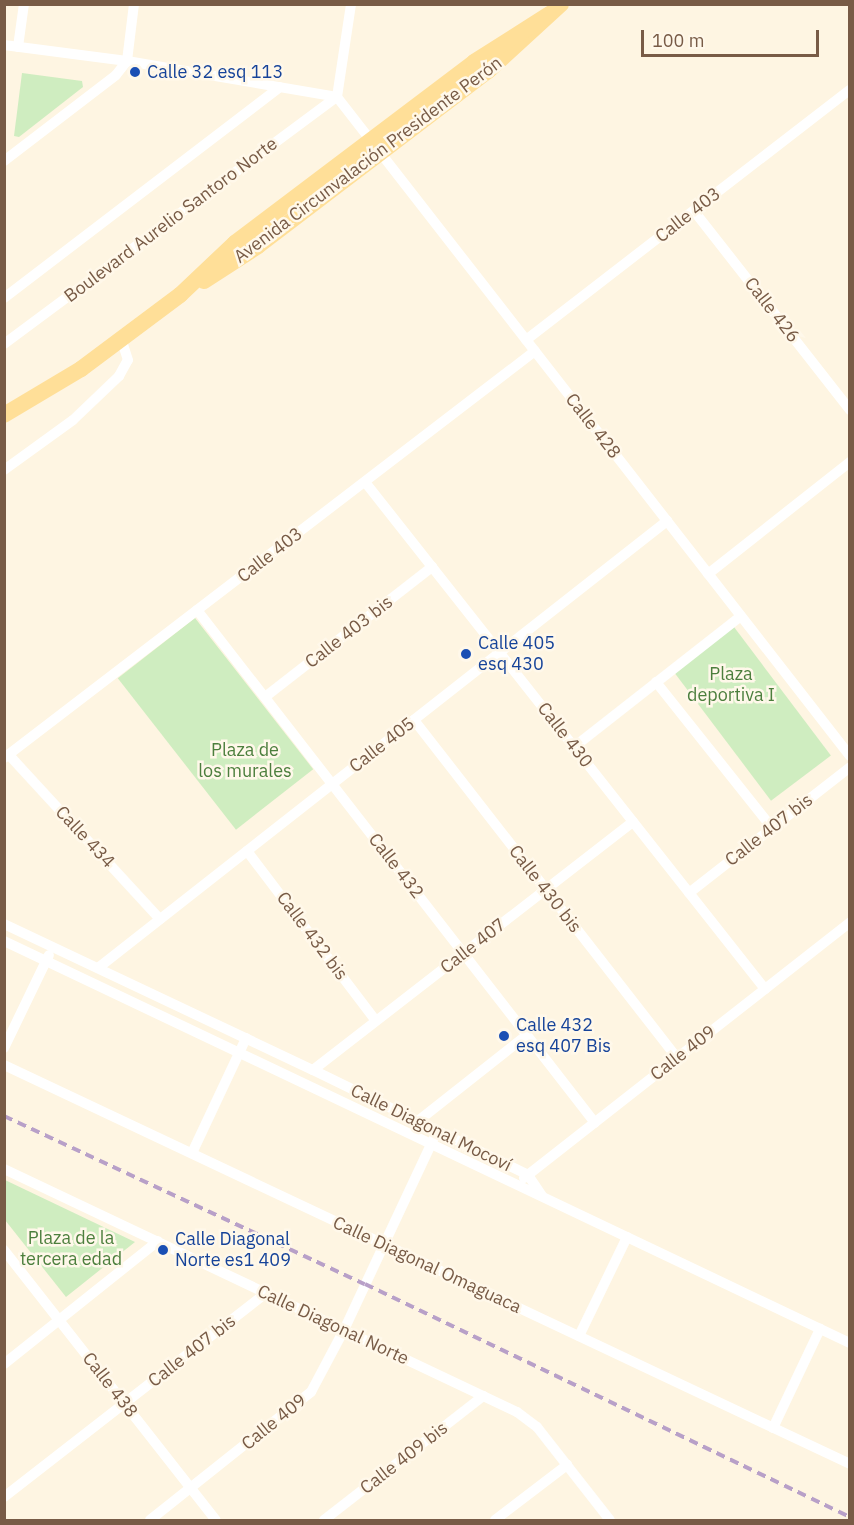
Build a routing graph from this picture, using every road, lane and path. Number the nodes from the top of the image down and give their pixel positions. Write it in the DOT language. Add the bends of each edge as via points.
graph roads {
  1 [pos="24,4"];
  2 [pos="134,4"];
  3 [pos="351,4"];
  4 [pos="561,4"];
  5 [pos="4,45"];
  6 [pos="18,47"];
  7 [pos="127,61"];
  8 [pos="280,87"];
  9 [pos="849,90"];
  10 [pos="337,97"];
  11 [pos="376,146"];
  12 [pos="4,148"];
  13 [pos="19,149"];
  14 [pos="4,161"];
  15 [pos="694,211"];
  16 [pos="4,298"];
  17 [pos="122,339"];
  18 [pos="526,340"];
  19 [pos="4,344"];
  20 [pos="535,351"];
  21 [pos="849,410"];
  22 [pos="4,415"];
  23 [pos="849,462"];
  24 [pos="4,470"];
  25 [pos="365,482"];
  26 [pos="667,521"];
  27 [pos="432,567"];
  28 [pos="708,574"];
  29 [pos="197,610"];
  30 [pos="741,616"];
  31 [pos="500,653"];
  32 [pos="656,682"];
  33 [pos="265,697"];
  34 [pos="414,720"];
  35 [pos="574,747"];
  36 [pos="849,756"];
  37 [pos="7,757"];
  38 [pos="849,767"];
  39 [pos="332,784"];
  40 [pos="633,822"];
  41 [pos="772,828"];
  42 [pos="247,851"];
  43 [pos="546,889"];
  44 [pos="689,893"];
  45 [pos="160,919"];
  46 [pos="849,922"];
  47 [pos="4,924"];
  48 [pos="4,941"];
  49 [pos="53,947"];
  50 [pos="464,953"];
  51 [pos="47,961"];
  52 [pos="98,968"];
  53 [pos="765,989"];
  54 [pos="376,1021"];
  55 [pos="527,1035"];
  56 [pos="246,1038"];
  57 [pos="4,1048"];
  58 [pos="240,1052"];
  59 [pos="677,1058"];
  60 [pos="4,1065"];
  61 [pos="313,1070"];
  62 [pos="418,1121"];
  63 [pos="595,1123"];
  64 [pos="437,1131"];
  65 [pos="432,1143"];
  66 [pos="192,1154"];
  67 [pos="4,1169"];
  68 [pos="528,1175"];
  69 [pos="516,1184"];
  70 [pos="542,1196"];
  71 [pos="627,1237"];
  72 [pos="158,1241"];
  73 [pos="384,1244"];
  74 [pos="4,1250"];
  75 [pos="266,1293"];
  76 [pos="59,1320"];
  77 [pos="820,1329"];
  78 [pos="344,1330"];
  79 [pos="579,1336"];
  80 [pos="849,1343"];
  81 [pos="4,1364"];
  82 [pos="483,1395"];
  83 [pos="124,1404"];
  84 [pos="773,1428"];
  85 [pos="849,1464"];
  86 [pos="567,1465"];
  87 [pos="191,1488"];
  88 [pos="4,1497"];
  89 [pos="150,1521"];
  90 [pos="216,1521"];
  91 [pos="324,1521"];
  92 [pos="495,1521"];
  93 [pos="610,1521"];
  1 -- 6 [label="street"];
  2 -- 7 [label="street"];
  3 -- 10 [label="street"];
  4 -- 11 [label="main road, Avenida Circunvalación Presidente Perón" via="482,56"];
  5 -- 6 [label="street"];
  6 -- 7 [label="street"];
  7 -- 8 [label="street"];
  7 -- 13 [label="street" via="116,75"];
  8 -- 10 [label="street"];
  8 -- 16 [label="street"];
  9 -- 15 [label="street, Calle 403"];
  10 -- 11 [label="street, Calle 428"];
  10 -- 19 [label="street, Boulevard Aurelio Santoro Norte"];
  11 -- 17 [label="main road, Avenida Circunvalación Presidente Perón" via="236,243 180,295"];
  11 -- 18 [label="street, Calle 428"];
  12 -- 13 [label="street"];
  13 -- 14 [label="street"];
  15 -- 18 [label="street, Calle 403"];
  15 -- 21 [label="street, Calle 426"];
  17 -- 22 [label="main road, Avenida Circunvalación Presidente Perón" via="65,380"];
  17 -- 24 [label="street" via="128,360 119,376 73,420"];
  18 -- 20 [label="street, Calle 428"];
  20 -- 25 [label="street, Calle 403"];
  20 -- 26 [label="street, Calle 428"];
  23 -- 28 [label="street"];
  25 -- 27 [label="street, Calle 430"];
  25 -- 29 [label="street, Calle 403"];
  26 -- 28 [label="street, Calle 428"];
  26 -- 31 [label="street, Calle 405"];
  27 -- 31 [label="street, Calle 430"];
  27 -- 33 [label="street, Calle 403 bis"];
  28 -- 30 [label="street, Calle 428"];
  29 -- 33 [label="street, Calle 432"];
  29 -- 37 [label="street, Calle 403"];
  30 -- 32 [label="street"];
  30 -- 36 [label="street, Calle 428"];
  31 -- 34 [label="street, Calle 405"];
  31 -- 35 [label="street, Calle 430"];
  32 -- 35 [label="street"];
  32 -- 41 [label="street"];
  33 -- 39 [label="street, Calle 432"];
  34 -- 39 [label="street, Calle 405"];
  34 -- 43 [label="street, Calle 430 bis"];
  35 -- 40 [label="street, Calle 430"];
  37 -- 45 [label="street, Calle 434"];
  38 -- 41 [label="street, Calle 407 bis"];
  39 -- 42 [label="street, Calle 405"];
  39 -- 50 [label="street, Calle 432"];
  40 -- 43 [label="street, Calle 407"];
  40 -- 44 [label="street, Calle 430"];
  41 -- 44 [label="street, Calle 407 bis"];
  42 -- 45 [label="street, Calle 405"];
  42 -- 54 [label="street, Calle 432 bis"];
  43 -- 50 [label="street, Calle 407"];
  43 -- 59 [label="street, Calle 430 bis"];
  44 -- 53 [label="street, Calle 430"];
  45 -- 52 [label="street, Calle 405"];
  46 -- 53 [label="street, Calle 409"];
  47 -- 49 [label="street, Calle Diagonal Mocoví"];
  48 -- 51 [label="street, Calle Diagonal Mocoví"];
  49 -- 51 [label="street"];
  49 -- 52 [label="street, Calle Diagonal Mocoví"];
  50 -- 54 [label="street, Calle 407"];
  50 -- 55 [label="street, Calle 432"];
  51 -- 57 [label="street"];
  51 -- 58 [label="street, Calle Diagonal Mocoví"];
  52 -- 56 [label="street, Calle Diagonal Mocoví"];
  53 -- 59 [label="street, Calle 409"];
  54 -- 61 [label="street, Calle 407"];
  55 -- 62 [label="street"];
  55 -- 63 [label="street, Calle 432"];
  56 -- 58 [label="street"];
  56 -- 61 [label="street, Calle Diagonal Mocoví"];
  58 -- 65 [label="street, Calle Diagonal Mocoví"];
  58 -- 66 [label="street"];
  59 -- 63 [label="street, Calle 409"];
  60 -- 66 [label="street, Calle Diagonal Omaguaca"];
  61 -- 62 [label="street, Calle Diagonal Mocoví"];
  62 -- 64 [label="street, Calle Diagonal Mocoví"];
  63 -- 68 [label="street, Calle 409"];
  64 -- 65 [label="street, Calle 409"];
  64 -- 68 [label="street, Calle Diagonal Mocoví"];
  65 -- 69 [label="street, Calle Diagonal Mocoví"];
  65 -- 73 [label="street, Calle 409"];
  66 -- 73 [label="street, Calle Diagonal Omaguaca"];
  67 -- 72 [label="street, Calle Diagonal Norte"];
  68 -- 69 [label="street, Calle 409"];
  68 -- 70 [label="street, Calle Diagonal Mocoví"];
  69 -- 70 [label="street, Calle Diagonal Mocoví"];
  70 -- 71 [label="street"];
  71 -- 77 [label="street"];
  71 -- 79 [label="street"];
  72 -- 75 [label="street, Calle Diagonal Norte"];
  72 -- 76 [label="street"];
  73 -- 78 [label="street, Calle 409"];
  73 -- 79 [label="street, Calle Diagonal Omaguaca"];
  74 -- 76 [label="street, Calle 438"];
  75 -- 78 [label="street, Calle Diagonal Norte"];
  75 -- 83 [label="street, Calle 407 bis"];
  76 -- 81 [label="street"];
  76 -- 83 [label="street, Calle 438"];
  77 -- 80 [label="street"];
  77 -- 84 [label="street"];
  78 -- 82 [label="street, Calle Diagonal Norte"];
  78 -- 87 [label="street, Calle 409" via="303,1400"];
  79 -- 84 [label="street, Calle Diagonal Omaguaca"];
  82 -- 86 [label="street, Calle Diagonal Norte" via="531,1421"];
  82 -- 91 [label="street, Calle 409 bis"];
  83 -- 87 [label="street, Calle 438"];
  83 -- 88 [label="street, Calle 407 bis"];
  84 -- 85 [label="street, Calle Diagonal Omaguaca"];
  86 -- 92 [label="street"];
  86 -- 93 [label="street"];
  87 -- 89 [label="street, Calle 409"];
  87 -- 90 [label="street, Calle 438"];
}
